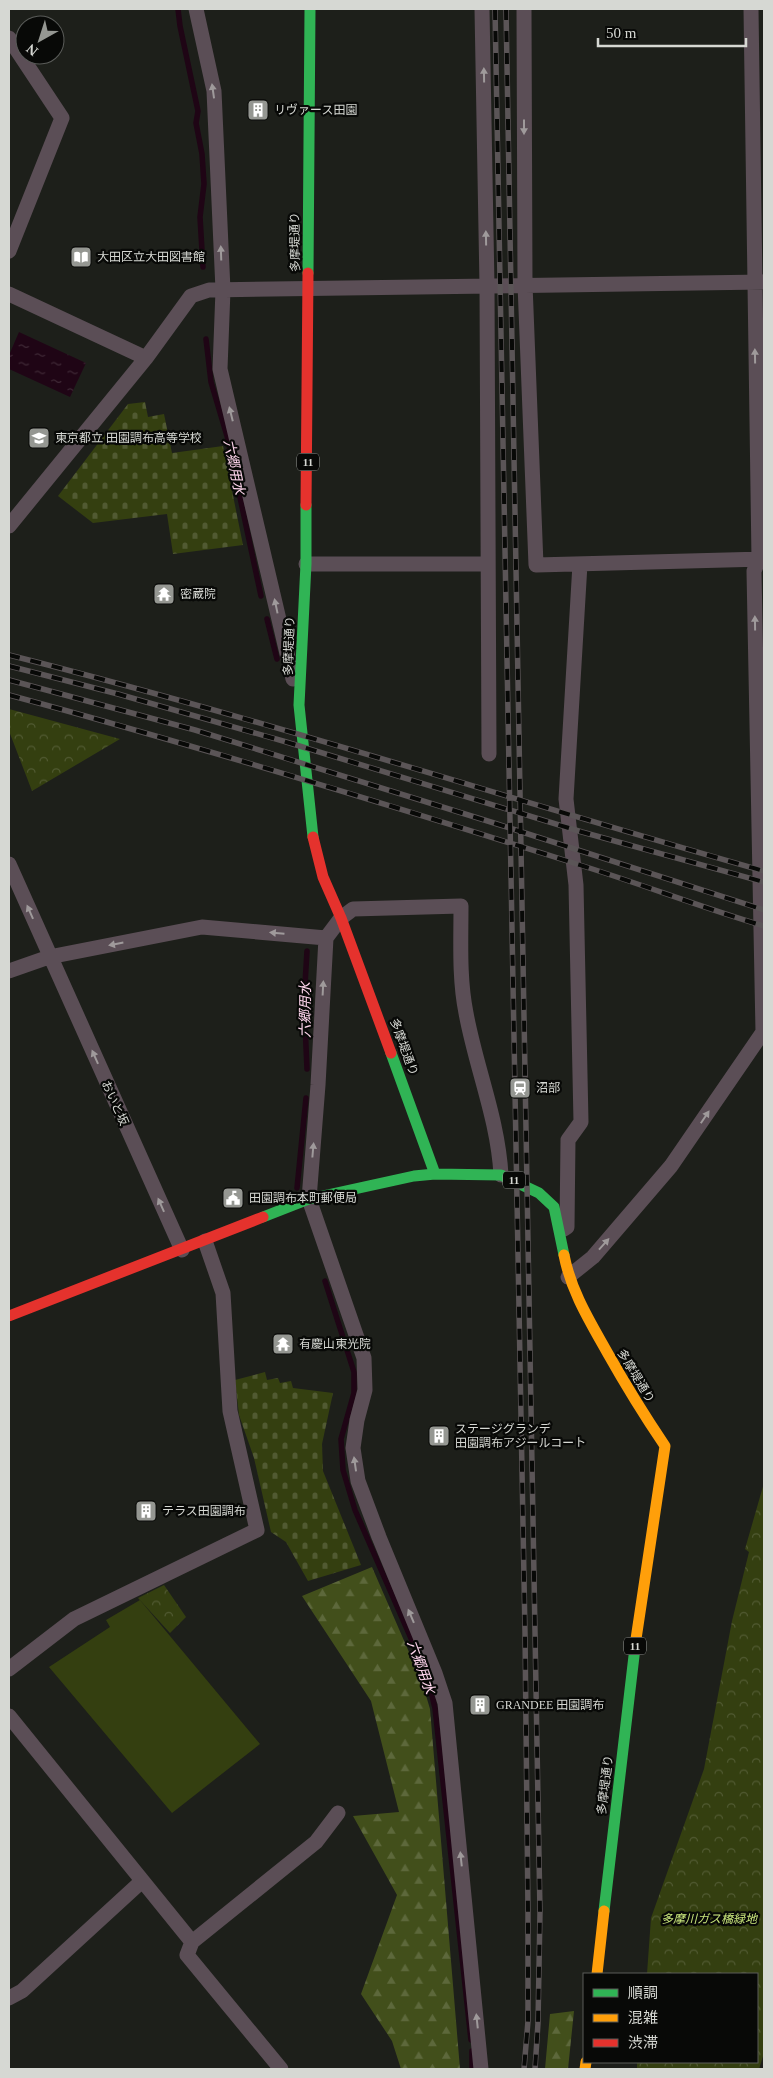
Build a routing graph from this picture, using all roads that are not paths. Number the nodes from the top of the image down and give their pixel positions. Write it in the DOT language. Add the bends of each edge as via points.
graph roads {
  1 [pos="196,9"];
  2 [pos="310,9"];
  3 [pos="482,9"];
  4 [pos="524,9"];
  5 [pos="751,9"];
  6 [pos="9,38"];
  7 [pos="9,251"];
  8 [pos="759,282"];
  9 [pos="525,284"];
  10 [pos="487,286"];
  11 [pos="309,288"];
  12 [pos="223,290"];
  13 [pos="9,294"];
  14 [pos="146,358"];
  15 [pos="9,526"];
  16 [pos="762,559"];
  17 [pos="306,564"];
  18 [pos="488,564"];
  19 [pos="580,564"];
  20 [pos="299,705"];
  21 [pos="489,754"];
  22 [pos="9,864"];
  23 [pos="341,918"];
  24 [pos="326,938"];
  25 [pos="49,957"];
  26 [pos="9,971"];
  27 [pos="435,1174"];
  28 [pos="501,1175"];
  29 [pos="309,1199"];
  30 [pos="559,1233"];
  31 [pos="204,1240"];
  32 [pos="182,1250"];
  33 [pos="568,1277"];
  34 [pos="9,1316"];
  35 [pos="9,1669"];
  36 [pos="9,1716"];
  37 [pos="338,1813"];
  38 [pos="142,1881"];
  39 [pos="192,1942"];
  40 [pos="597,1973"];
  41 [pos="9,1998"];
  42 [pos="281,2069"];
  43 [pos="481,2069"];
  12 -- 1 [label="street, one-way" via="214,91"];
  2 -- 11 [label="main road, 多摩堤通り / 11"];
  10 -- 3 [label="street, one-way"];
  4 -- 9 [label="street, one-way"];
  5 -- 8 [label="street"];
  6 -- 7 [label="street" via="62,118"];
  8 -- 9 [label="street"];
  16 -- 8 [label="street, one-way"];
  9 -- 10 [label="street"];
  9 -- 19 [label="street" via="536,565"];
  10 -- 11 [label="street"];
  10 -- 18 [label="street"];
  11 -- 12 [label="street"];
  11 -- 17 [label="main road, 多摩堤通り / 11"];
  12 -- 14 [label="street" via="209,290 191,296"];
  20 -- 12 [label="street, one-way" via="220,369"];
  13 -- 14 [label="street"];
  14 -- 15 [label="street"];
  16 -- 19 [label="street"];
  33 -- 16 [label="street, one-way" via="593,1256 672,1166 763,1032 754,571"];
  17 -- 18 [label="street"];
  17 -- 20 [label="main road, 多摩堤通り / 11"];
  18 -- 21 [label="street"];
  19 -- 30 [label="street" via="566,799 576,885 581,1122 568,1140 567,1226"];
  20 -- 23 [label="main road, 多摩堤通り / 11" via="314,846"];
  25 -- 22 [label="street, おいと坂, one-way"];
  23 -- 24 [label="street"];
  23 -- 27 [label="main road, 多摩堤通り / 11"];
  23 -- 28 [label="street" via="353,909 461,906 461,967 466,1013 497,1134"];
  24 -- 25 [label="street, one-way" via="202,927"];
  29 -- 24 [label="street, one-way"];
  25 -- 26 [label="street"];
  32 -- 25 [label="street, おいと坂, one-way"];
  27 -- 28 [label="main road, 多摩堤通り / 11"];
  27 -- 29 [label="main road"];
  28 -- 30 [label="main road, 多摩堤通り / 11" via="539,1193 554,1207"];
  29 -- 31 [label="main road"];
  43 -- 29 [label="street, one-way" via="445,1703 358,1481 353,1448 365,1390 364,1358"];
  30 -- 33 [label="main road, 多摩堤通り / 11"];
  31 -- 32 [label="main road"];
  31 -- 35 [label="street" via="223,1293 230,1411 257,1530 74,1619"];
  32 -- 34 [label="main road"];
  33 -- 40 [label="main road, 多摩堤通り / 11" via="577,1300 641,1411 663,1440 666,1451 638,1618"];
  36 -- 38 [label="street"];
  37 -- 39 [label="street" via="316,1842"];
  38 -- 39 [label="street"];
  38 -- 41 [label="street" via="22,1991"];
  39 -- 42 [label="street" via="187,1955"];
}
